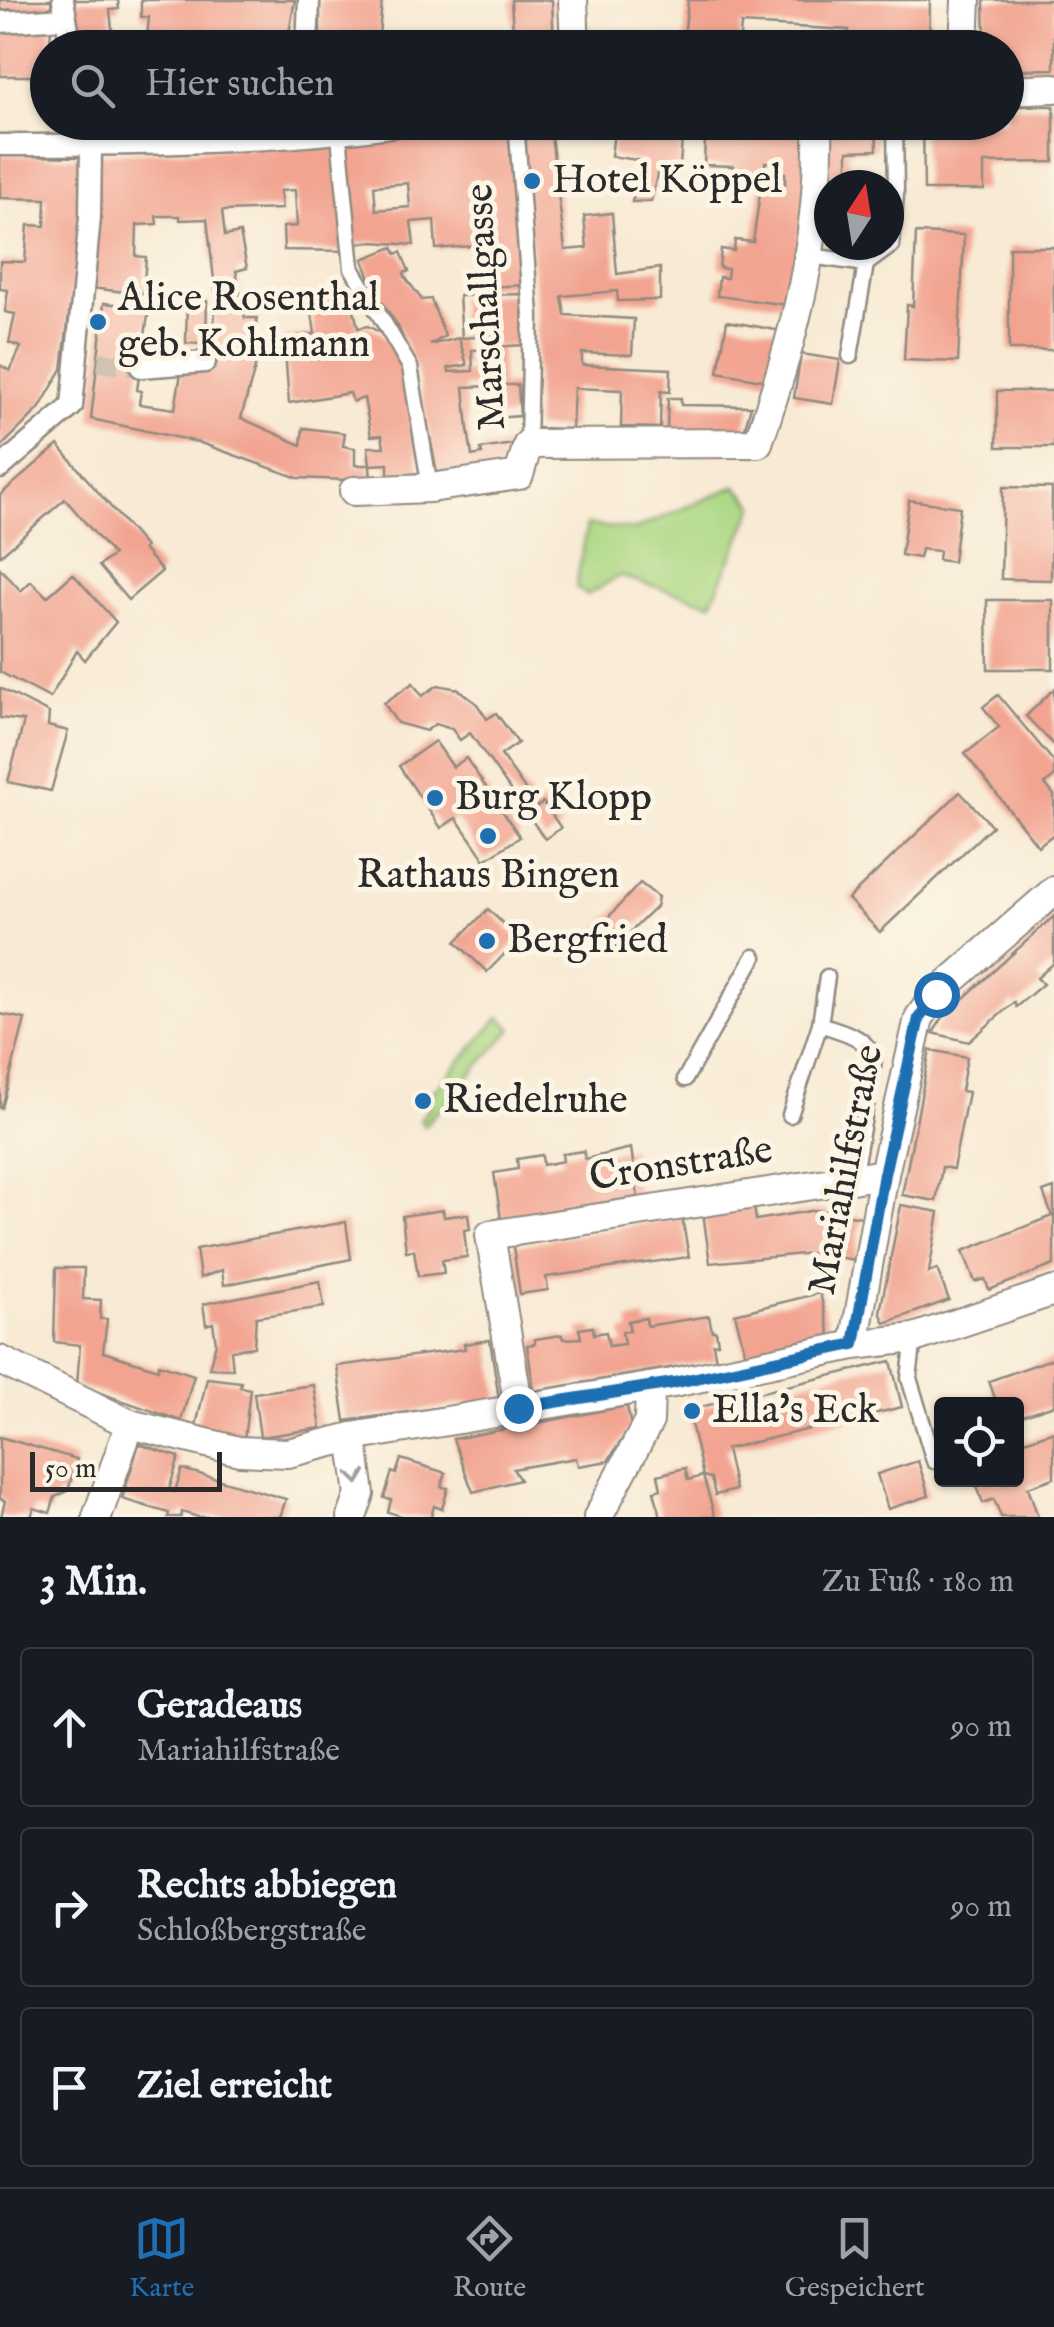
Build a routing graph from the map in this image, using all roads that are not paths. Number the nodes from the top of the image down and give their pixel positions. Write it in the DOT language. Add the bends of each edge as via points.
graph roads {
  1 [pos="309,0"];
  2 [pos="573,0"];
  3 [pos="966,0"];
  4 [pos="64,9"];
  5 [pos="0,22"];
  6 [pos="308,30"];
  7 [pos="574,30"];
  8 [pos="965,30"];
  9 [pos="1054,88"];
  10 [pos="1024,89"];
  11 [pos="89,140"];
  12 [pos="161,140"];
  13 [pos="340,140"];
  14 [pos="517,140"];
  15 [pos="818,140"];
  16 [pos="895,140"];
  17 [pos="0,145"];
  18 [pos="90,145"];
  19 [pos="811,256"];
  20 [pos="866,264"];
  21 [pos="850,356"];
  22 [pos="206,362"];
  23 [pos="141,366"];
  24 [pos="528,444"];
  25 [pos="0,468"];
  26 [pos="430,488"];
  27 [pos="354,491"];
  28 [pos="1054,891"];
  29 [pos="754,957"];
  30 [pos="827,977"];
  31 [pos="820,1024"];
  32 [pos="685,1079"];
  33 [pos="790,1115"];
  34 [pos="884,1174"];
  35 [pos="853,1179"];
  36 [pos="1054,1291"];
  37 [pos="914,1338"];
  38 [pos="854,1344"];
  39 [pos="0,1360"];
  40 [pos="650,1386"];
  41 [pos="518,1408"];
  42 [pos="130,1424"];
  43 [pos="352,1437"];
  44 [pos="934,1461"];
  45 [pos="97,1517"];
  46 [pos="352,1517"];
  47 [pos="598,1517"];
  1 -- 6 [label="street"];
  2 -- 7 [label="street"];
  3 -- 8 [label="street"];
  4 -- 5 [label="street"];
  9 -- 10 [label="street"];
  11 -- 18 [label="street"];
  12 -- 18 [label="street"];
  13 -- 26 [label="lane" via="352,268 410,367"];
  14 -- 24 [label="lane, Marschallgasse" via="531,315"];
  15 -- 19 [label="street"];
  16 -- 20 [label="lane" via="892,245"];
  17 -- 18 [label="street"];
  18 -- 25 [label="street" via="87,361 72,406"];
  19 -- 20 [label="lane"];
  19 -- 24 [label="street, Marschallgasse" via="758,443"];
  20 -- 21 [label="lane"];
  22 -- 23 [label="street"];
  24 -- 26 [label="street" via="519,476"];
  26 -- 27 [label="street"];
  28 -- 34 [label="street, Mariahilfstraße" via="936,994 919,1018"];
  29 -- 32 [label="lane"];
  30 -- 31 [label="lane"];
  31 -- 33 [label="lane"];
  31 -- 35 [label="lane" via="872,1049"];
  34 -- 35 [label="street, Cronstraße"];
  34 -- 38 [label="street, Mariahilfstraße"];
  35 -- 41 [label="street, Cronstraße" via="490,1235"];
  36 -- 37 [label="street"];
  37 -- 38 [label="street"];
  37 -- 44 [label="lane" via="909,1378"];
  38 -- 40 [label="street"];
  39 -- 42 [label="street"];
  40 -- 41 [label="street"];
  40 -- 47 [label="street" via="649,1421"];
  41 -- 43 [label="street"];
  42 -- 43 [label="street" via="239,1450 288,1453"];
  42 -- 45 [label="street"];
  43 -- 46 [label="street, one-way" via="360,1494"];
}
